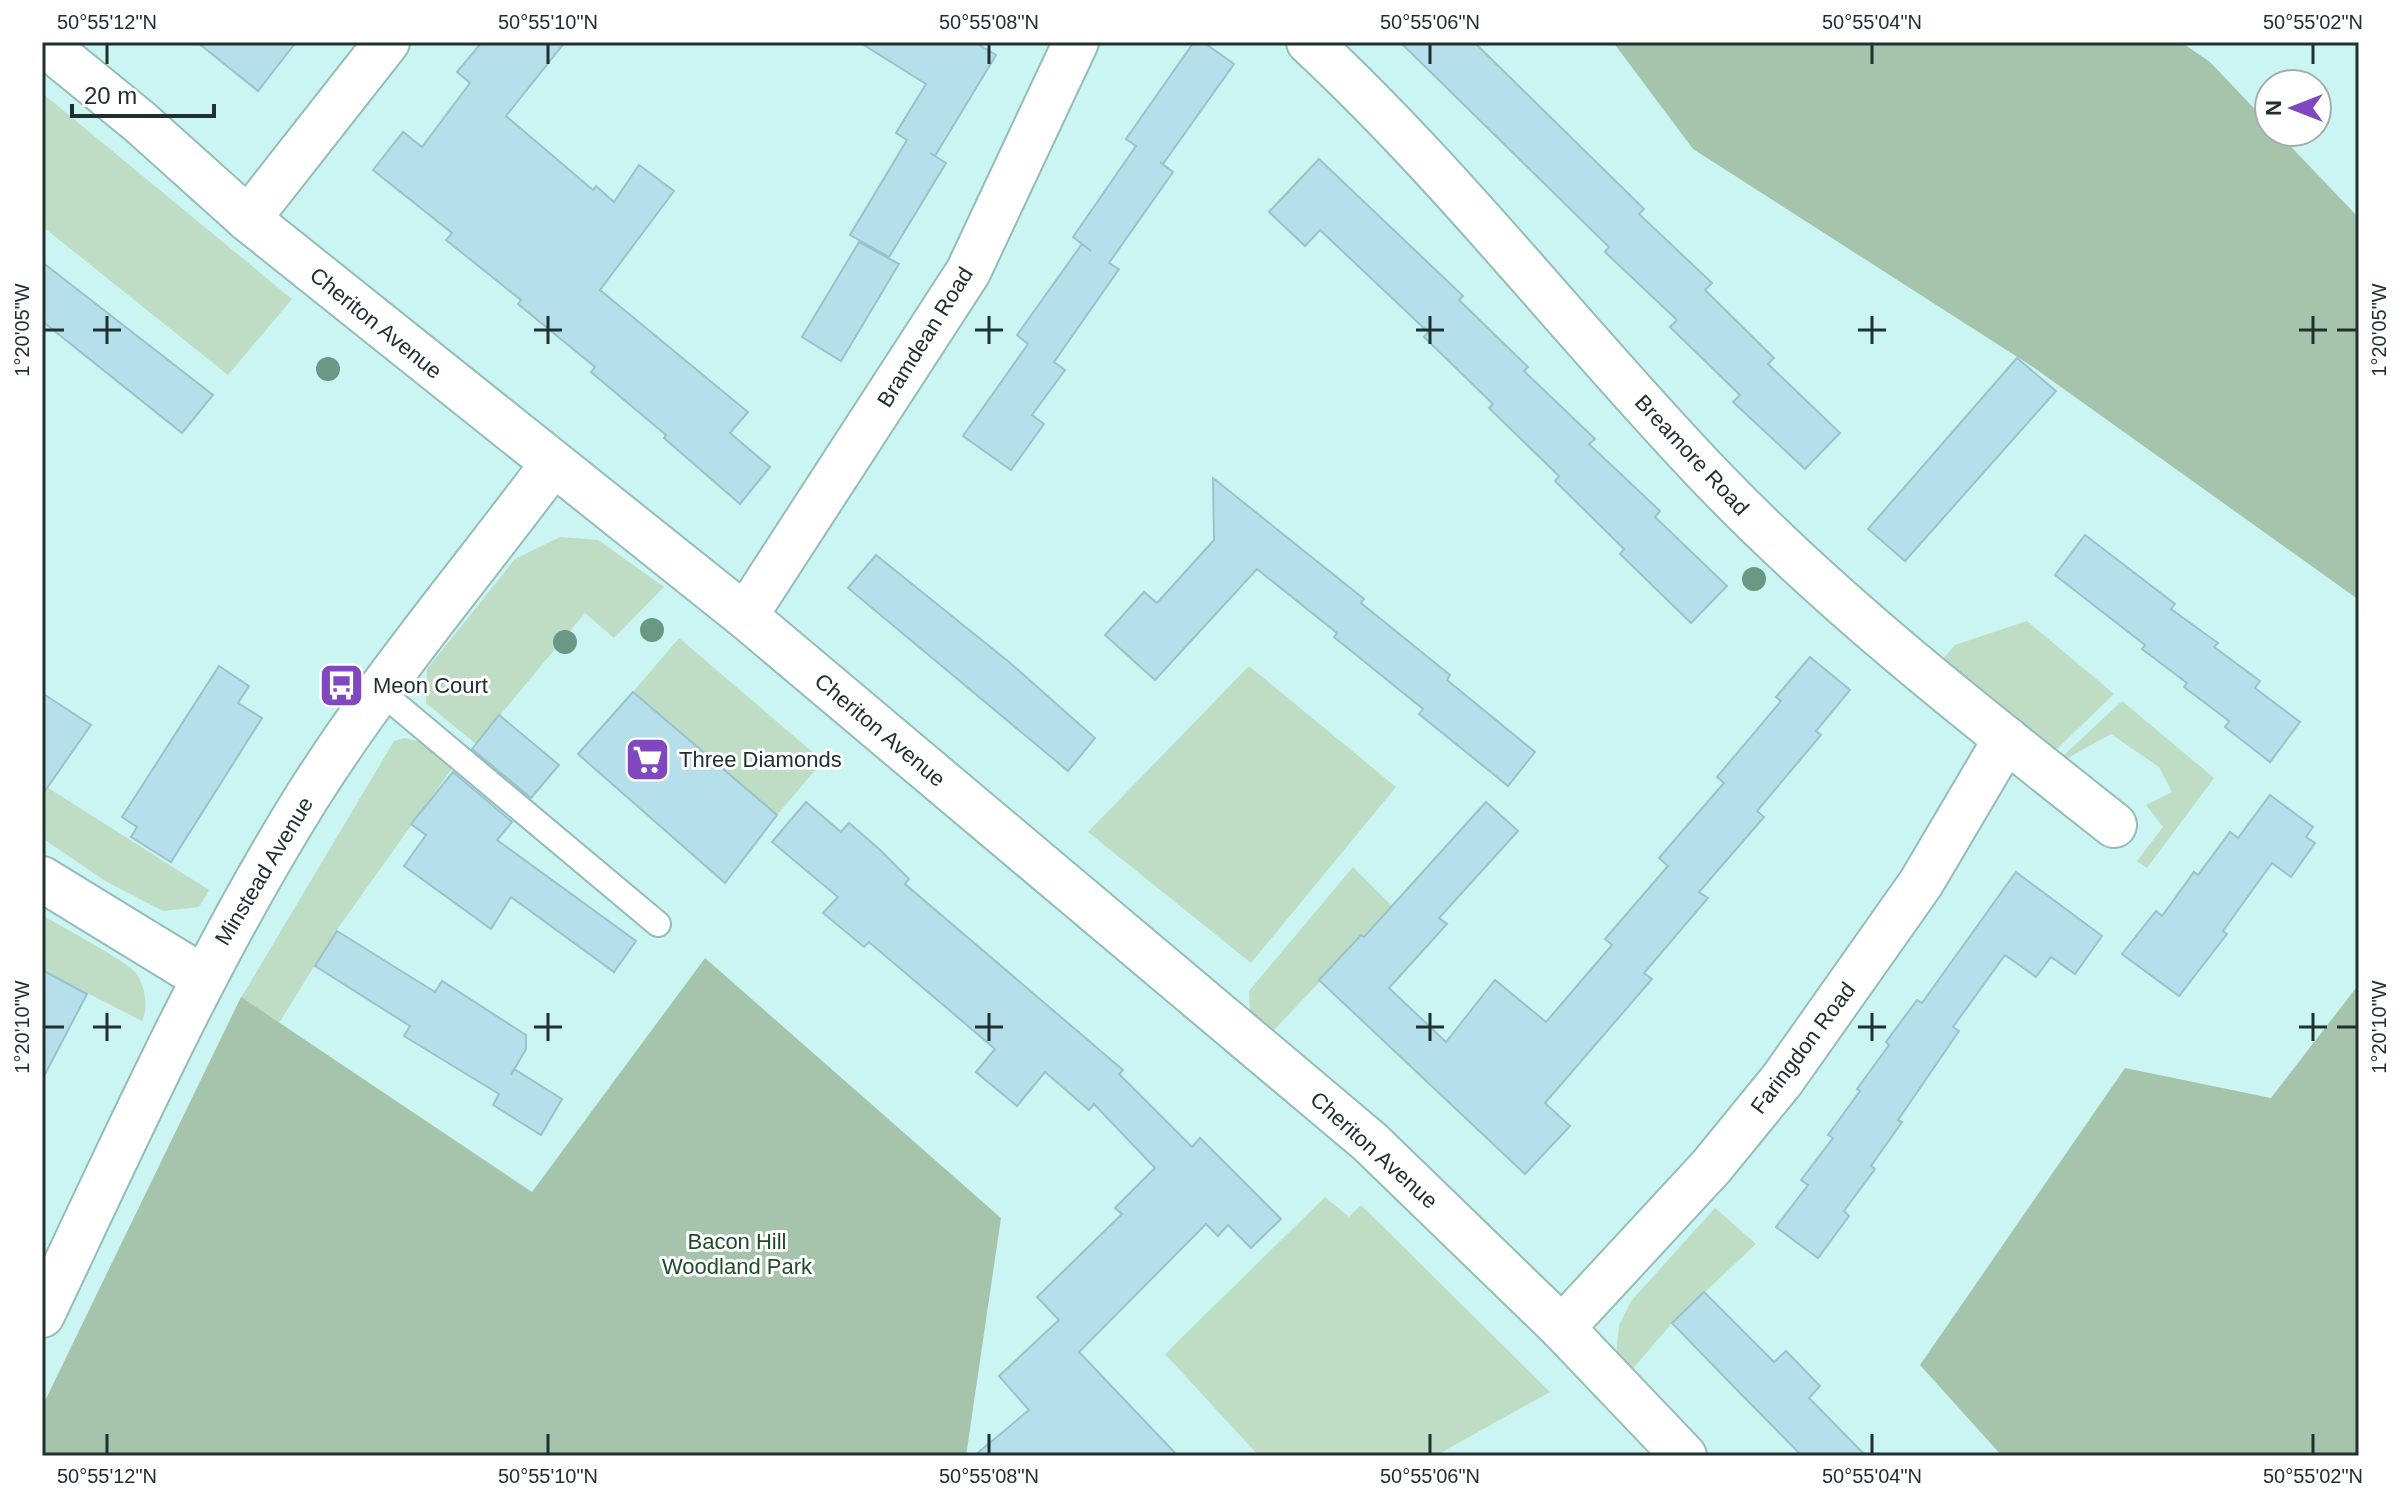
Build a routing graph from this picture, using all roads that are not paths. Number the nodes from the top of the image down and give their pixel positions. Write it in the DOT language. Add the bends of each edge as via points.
graph roads {
  1 [pos="42,42"];
  2 [pos="387,42"];
  3 [pos="1076,42"];
  4 [pos="1309,42"];
  5 [pos="248,219"];
  6 [pos="552,465"];
  7 [pos="745,616"];
  8 [pos="381,692"];
  9 [pos="2006,739"];
  10 [pos="2114,825"];
  11 [pos="42,879"];
  12 [pos="658,924"];
  13 [pos="202,977"];
  14 [pos="42,1315"];
  15 [pos="1562,1328"];
  16 [pos="1684,1456"];
  1 -- 5 [label="street, Cheriton Avenue"];
  2 -- 5 [label="street"];
  3 -- 7 [label="street, Bramdean Road" via="968,272"];
  4 -- 9 [label="street, Breamore Road" via="1447,183 1656,418 1776,543 1847,609"];
  5 -- 6 [label="street, Cheriton Avenue"];
  6 -- 7 [label="street, Cheriton Avenue"];
  6 -- 8 [label="street, Minstead Avenue"];
  7 -- 15 [label="street, Cheriton Avenue" via="1370,1142"];
  8 -- 12 [label="lane"];
  8 -- 13 [label="street, Minstead Avenue" via="308,796"];
  9 -- 10 [label="street, Breamore Road"];
  9 -- 15 [label="street, Faringdon Road" via="1921,883 1782,1080 1711,1167"];
  11 -- 13 [label="street"];
  13 -- 14 [label="street, Minstead Avenue"];
  15 -- 16 [label="street, Cheriton Avenue"];
}
